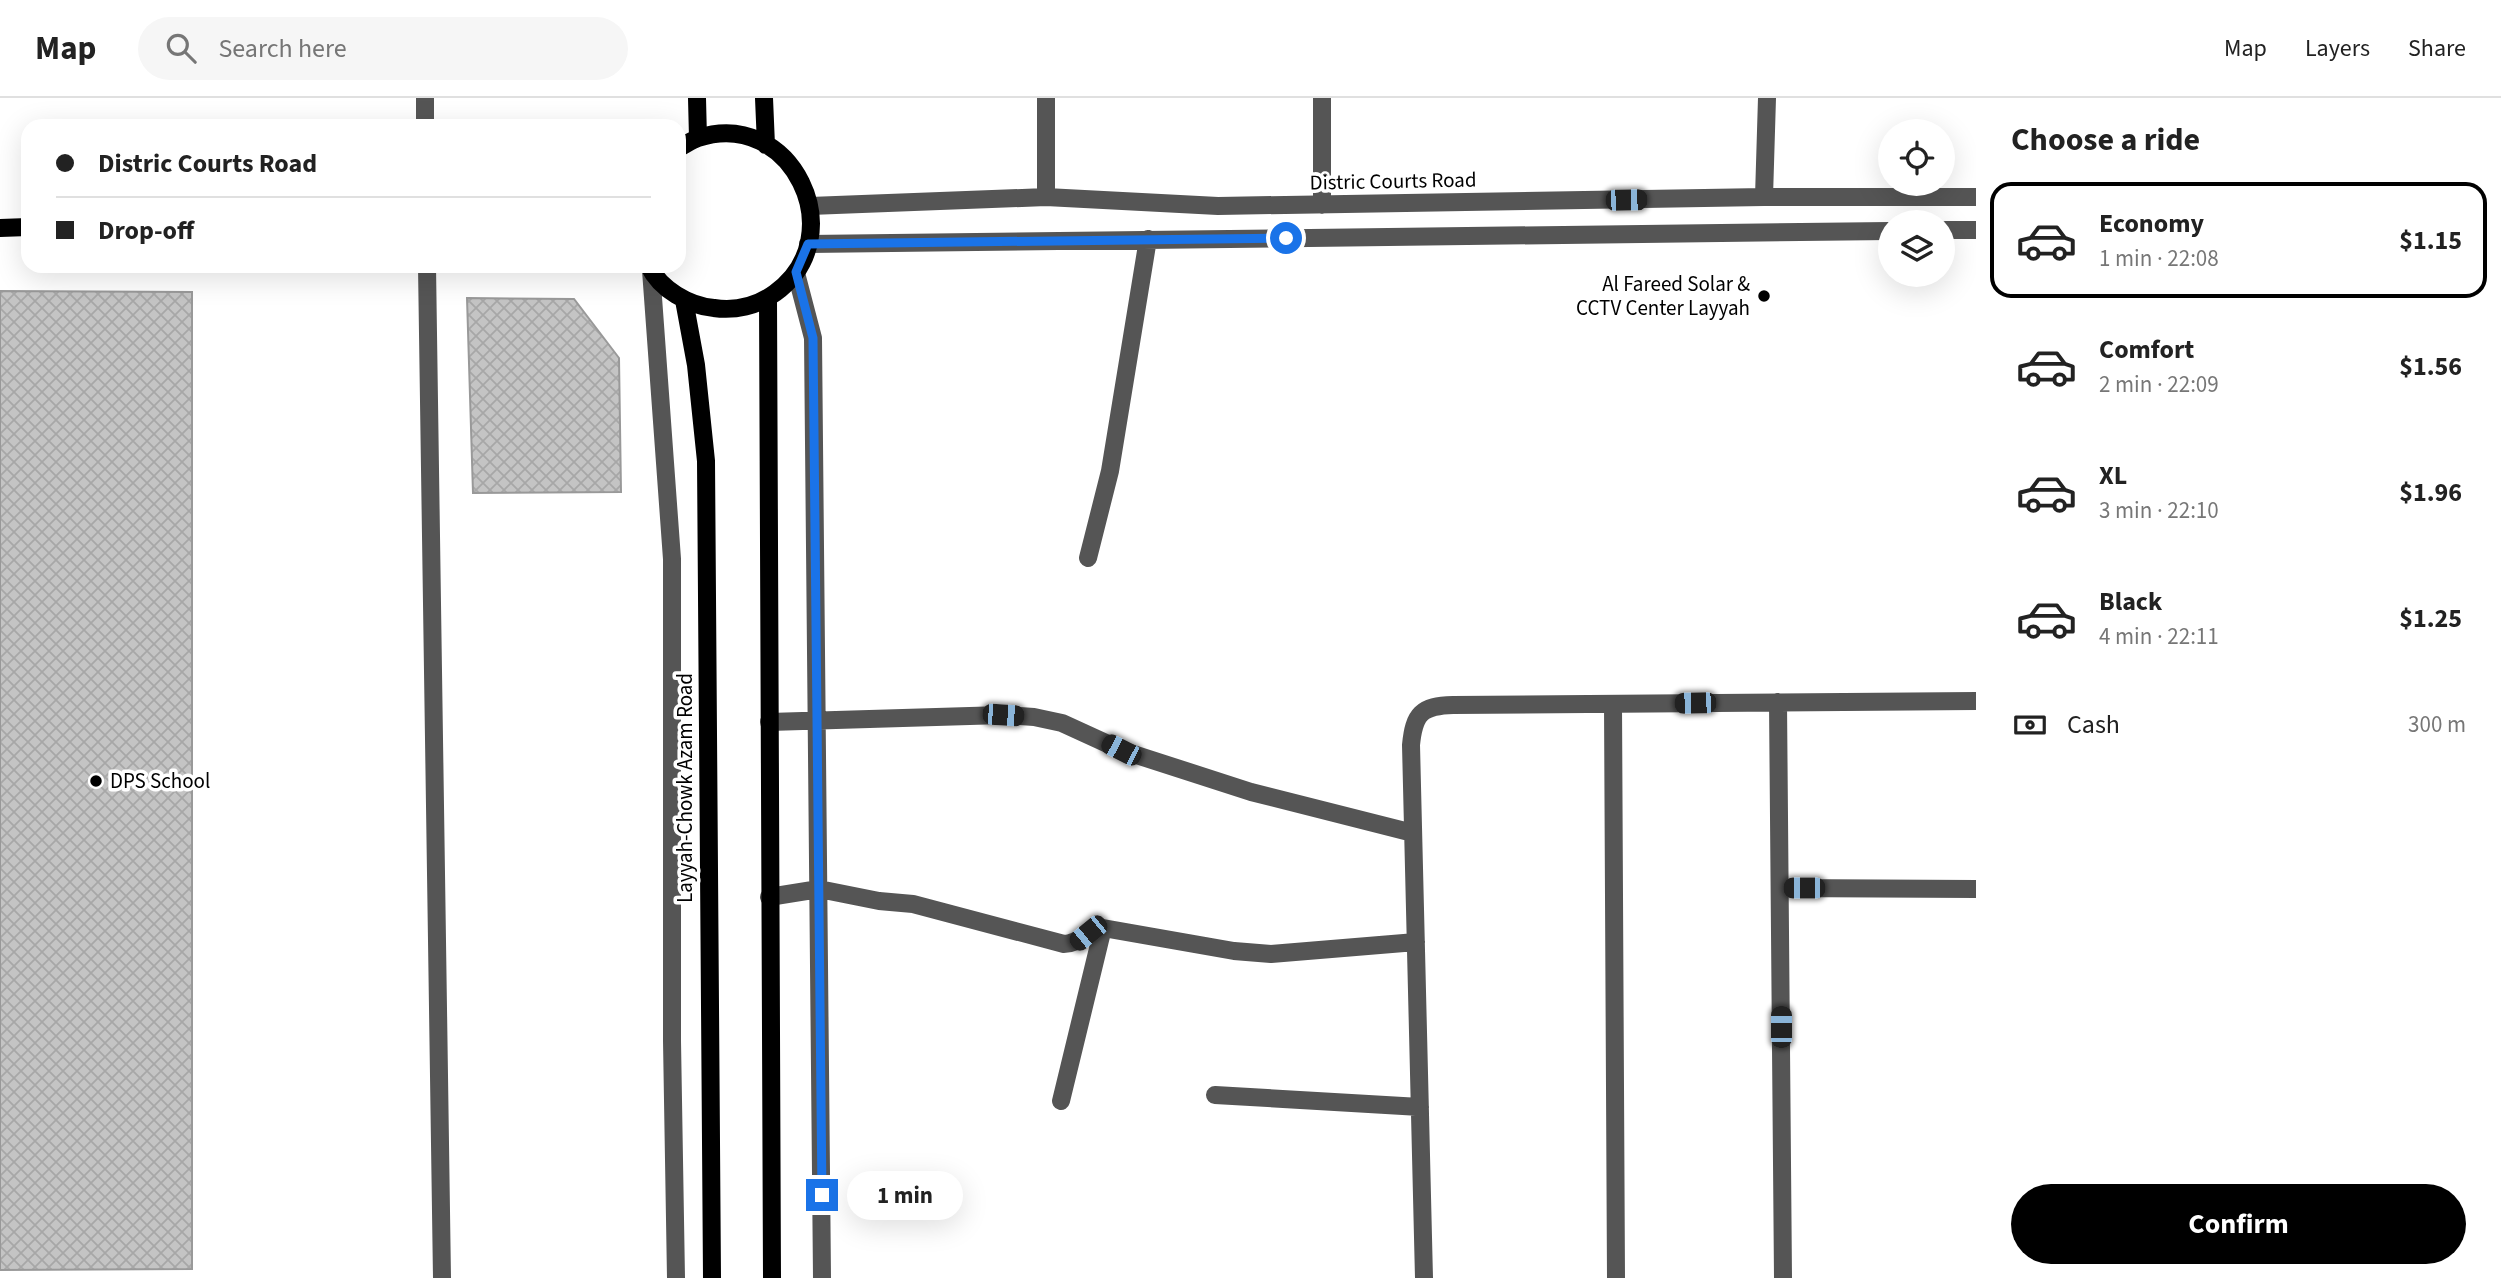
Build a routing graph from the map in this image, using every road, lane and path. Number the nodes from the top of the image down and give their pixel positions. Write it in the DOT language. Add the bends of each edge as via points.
graph roads {
  1 [pos="425,98"];
  2 [pos="697,98"];
  3 [pos="764,98"];
  4 [pos="1046,98"];
  5 [pos="1322,98"];
  6 [pos="1768,98"];
  7 [pos="425,119"];
  8 [pos="698,138"];
  9 [pos="686,144"];
  10 [pos="766,145"];
  11 [pos="1046,197"];
  12 [pos="1765,197"];
  13 [pos="1976,197"];
  14 [pos="1322,205"];
  15 [pos="810,206"];
  16 [pos="0,228"];
  17 [pos="21,228"];
  18 [pos="1955,230"];
  19 [pos="1976,230"];
  20 [pos="1878,231"];
  21 [pos="1148,239"];
  22 [pos="808,244"];
  23 [pos="796,272"];
  24 [pos="427,273"];
  25 [pos="646,273"];
  26 [pos="651,273"];
  27 [pos="768,298"];
  28 [pos="684,300"];
  29 [pos="1088,558"];
  30 [pos="1976,701"];
  31 [pos="1778,702"];
  32 [pos="1613,704"];
  33 [pos="769,722"];
  34 [pos="817,722"];
  35 [pos="1413,832"];
  36 [pos="1780,888"];
  37 [pos="819,889"];
  38 [pos="1976,889"];
  39 [pos="769,897"];
  40 [pos="1102,928"];
  41 [pos="1416,942"];
  42 [pos="1215,1095"];
  43 [pos="1061,1101"];
  44 [pos="1420,1107"];
  45 [pos="442,1278"];
  46 [pos="676,1278"];
  47 [pos="712,1278"];
  48 [pos="772,1278"];
  49 [pos="822,1278"];
  50 [pos="1424,1278"];
  51 [pos="1616,1278"];
  52 [pos="1783,1278"];
  1 -- 7 [label="street"];
  2 -- 8 [label="main road"];
  3 -- 10 [label="main road"];
  4 -- 11 [label="street"];
  5 -- 14 [label="street"];
  6 -- 12 [label="street"];
  8 -- 9 [label="main road"];
  8 -- 10 [label="main road" via="744,136"];
  10 -- 15 [label="main road" via="787,161 802,182"];
  11 -- 14 [label="street, Distric Courts Road" via="1218,206"];
  11 -- 15 [label="street, Distric Courts Road"];
  12 -- 13 [label="street, Distric Courts Road"];
  12 -- 14 [label="street, Distric Courts Road"];
  15 -- 22 [label="main road"];
  16 -- 17 [label="main road"];
  18 -- 19 [label="street"];
  20 -- 21 [label="street"];
  21 -- 22 [label="street"];
  21 -- 29 [label="street" via="1110,471"];
  22 -- 23 [label="main road"];
  23 -- 27 [label="main road"];
  23 -- 34 [label="street" via="813,338"];
  24 -- 45 [label="street"];
  25 -- 46 [label="street" via="672,559"];
  26 -- 28 [label="main road"];
  27 -- 28 [label="main road" via="726,310"];
  27 -- 33 [label="main road"];
  28 -- 47 [label="main road, Layyah-Chowk Azam Road" via="706,461"];
  30 -- 31 [label="street"];
  31 -- 32 [label="street"];
  31 -- 36 [label="street"];
  32 -- 35 [label="street" via="1453,705 1421,712 1413,726 1411,746"];
  32 -- 51 [label="street"];
  33 -- 34 [label="street"];
  33 -- 39 [label="main road"];
  34 -- 35 [label="street" via="1034,717 1251,792"];
  34 -- 37 [label="street"];
  35 -- 41 [label="street"];
  36 -- 38 [label="street"];
  36 -- 52 [label="street"];
  37 -- 39 [label="street"];
  37 -- 40 [label="street" via="934,909 1064,944 1076,943"];
  37 -- 49 [label="street"];
  39 -- 48 [label="main road"];
  40 -- 41 [label="street" via="1271,954"];
  40 -- 43 [label="street"];
  41 -- 44 [label="street"];
  42 -- 44 [label="street"];
  44 -- 50 [label="street"];
}
